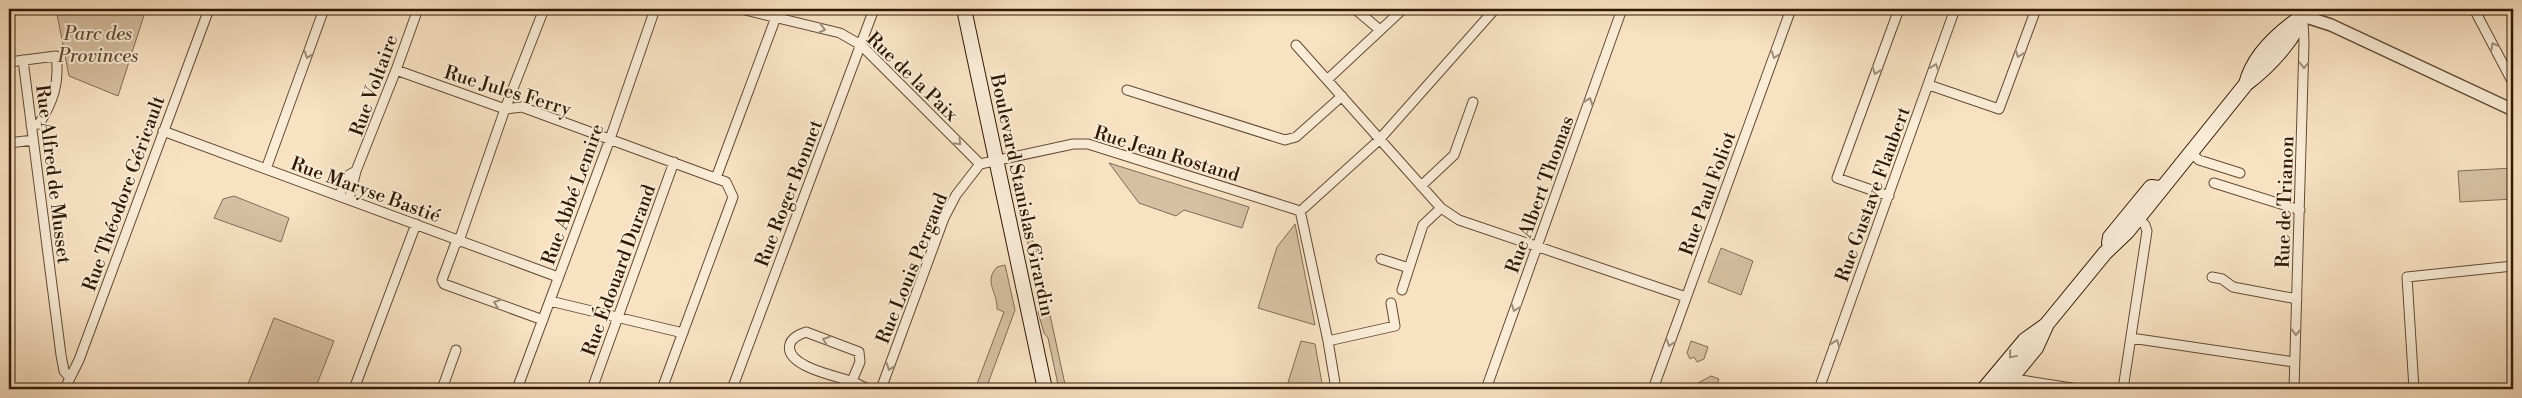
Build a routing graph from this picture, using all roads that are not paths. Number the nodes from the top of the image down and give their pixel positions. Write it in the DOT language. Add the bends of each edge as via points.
graph roads {
  1 [pos="208,9"];
  2 [pos="324,9"];
  3 [pos="418,9"];
  4 [pos="544,9"];
  5 [pos="655,9"];
  6 [pos="741,9"];
  7 [pos="874,9"];
  8 [pos="964,9"];
  9 [pos="1355,9"];
  10 [pos="1403,9"];
  11 [pos="1495,9"];
  12 [pos="1622,9"];
  13 [pos="1792,9"];
  14 [pos="1898,9"];
  15 [pos="1955,9"];
  16 [pos="2036,9"];
  17 [pos="2474,9"];
  18 [pos="2304,11"];
  19 [pos="778,13"];
  20 [pos="1380,30"];
  21 [pos="861,45"];
  22 [pos="1296,45"];
  23 [pos="23,60"];
  24 [pos="9,62"];
  25 [pos="396,70"];
  26 [pos="1327,80"];
  27 [pos="2513,83"];
  28 [pos="1928,85"];
  29 [pos="1127,90"];
  30 [pos="1342,96"];
  31 [pos="1473,102"];
  32 [pos="505,109"];
  33 [pos="2513,110"];
  34 [pos="31,125"];
  35 [pos="163,131"];
  36 [pos="1380,138"];
  37 [pos="610,139"];
  38 [pos="33,140"];
  39 [pos="9,143"];
  40 [pos="2190,152"];
  41 [pos="996,160"];
  42 [pos="674,162"];
  43 [pos="980,164"];
  44 [pos="266,169"];
  45 [pos="356,171"];
  46 [pos="2240,172"];
  47 [pos="716,178"];
  48 [pos="2214,184"];
  49 [pos="1420,186"];
  50 [pos="2160,188"];
  51 [pos="339,196"];
  52 [pos="1889,196"];
  53 [pos="349,200"];
  54 [pos="1441,208"];
  55 [pos="2300,210"];
  56 [pos="1301,211"];
  57 [pos="2138,218"];
  58 [pos="416,224"];
  59 [pos="459,241"];
  60 [pos="1538,246"];
  61 [pos="2105,253"];
  62 [pos="1381,259"];
  63 [pos="2513,266"];
  64 [pos="1409,268"];
  65 [pos="558,277"];
  66 [pos="2212,277"];
  67 [pos="1402,290"];
  68 [pos="1686,297"];
  69 [pos="2297,299"];
  70 [pos="550,301"];
  71 [pos="1391,303"];
  72 [pos="618,316"];
  73 [pos="543,320"];
  74 [pos="2046,325"];
  75 [pos="683,333"];
  76 [pos="2131,338"];
  77 [pos="1328,341"];
  78 [pos="456,350"];
  79 [pos="2294,362"];
  80 [pos="2013,376"];
  81 [pos="70,378"];
  82 [pos="852,381"];
  83 [pos="51,389"];
  84 [pos="66,389"];
  85 [pos="354,389"];
  86 [pos="442,389"];
  87 [pos="517,389"];
  88 [pos="592,389"];
  89 [pos="662,389"];
  90 [pos="732,389"];
  91 [pos="868,389"];
  92 [pos="881,389"];
  93 [pos="1045,389"];
  94 [pos="1336,389"];
  95 [pos="1486,389"];
  96 [pos="1653,389"];
  97 [pos="1819,389"];
  98 [pos="1984,389"];
  99 [pos="2002,389"];
  100 [pos="2078,389"];
  101 [pos="2123,389"];
  102 [pos="2294,389"];
  103 [pos="2414,389"];
  1 -- 35 [label="street, Rue Théodore Géricault"];
  2 -- 44 [label="street, one-way"];
  3 -- 25 [label="street, Rue Voltaire"];
  4 -- 32 [label="street"];
  5 -- 37 [label="street, Rue Abbé Lemire"];
  6 -- 19 [label="street, Rue de la Paix"];
  7 -- 21 [label="street, Rue Roger Bonnet"];
  8 -- 41 [label="main road, Boulevard Stanislas Girardin"];
  9 -- 20 [label="street"];
  10 -- 20 [label="street"];
  11 -- 36 [label="street"];
  60 -- 12 [label="street, Rue Albert Thomas, one-way"];
  13 -- 68 [label="street, Rue Paul Foliot, one-way"];
  14 -- 52 [label="street, one-way" via="1837,178"];
  28 -- 15 [label="street, Rue Gustave Flaubert, one-way"];
  16 -- 28 [label="street, one-way" via="1998,109"];
  27 -- 17 [label="street, one-way"];
  18 -- 33 [label="street"];
  18 -- 40 [label="main road" via="2289,40 2246,84"];
  18 -- 55 [label="street, Rue de Trianon, one-way"];
  19 -- 21 [label="street, Rue de la Paix, one-way" via="840,33"];
  19 -- 47 [label="street"];
  20 -- 26 [label="street"];
  21 -- 43 [label="street, Rue de la Paix, one-way"];
  21 -- 90 [label="street, Rue Roger Bonnet"];
  22 -- 26 [label="street"];
  23 -- 24 [label="street, Rue Alfred de Musset"];
  23 -- 34 [label="street, Rue Alfred de Musset"];
  23 -- 34 [label="street, Rue Alfred de Musset" via="56,56 58,83 48,110 39,124"];
  25 -- 32 [label="street, Rue Jules Ferry"];
  25 -- 45 [label="street, Rue Voltaire"];
  26 -- 30 [label="street"];
  28 -- 52 [label="street, Rue Gustave Flaubert"];
  29 -- 30 [label="street" via="1285,140 1296,137"];
  30 -- 36 [label="street"];
  31 -- 49 [label="street" via="1454,155"];
  32 -- 37 [label="street, Rue Jules Ferry" via="522,107"];
  32 -- 59 [label="street"];
  34 -- 38 [label="street, Rue Alfred de Musset"];
  35 -- 44 [label="street, Rue Maryse Bastié"];
  35 -- 81 [label="street, Rue Théodore Géricault"];
  36 -- 49 [label="street"];
  36 -- 56 [label="street"];
  37 -- 42 [label="street, Rue Jules Ferry"];
  37 -- 65 [label="street, Rue Abbé Lemire"];
  38 -- 39 [label="street"];
  38 -- 81 [label="street, Rue Alfred de Musset" via="61,355 64,371"];
  40 -- 46 [label="street" via="2199,160"];
  40 -- 50 [label="main road"];
  41 -- 43 [label="street"];
  41 -- 56 [label="street, Rue Jean Rostand" via="1073,144 1088,144"];
  41 -- 93 [label="main road, Boulevard Stanislas Girardin"];
  42 -- 47 [label="street, Rue Jules Ferry"];
  42 -- 72 [label="street, Rue Édouard Durand"];
  43 -- 92 [label="street, Rue Louis Pergaud, one-way" via="944,218"];
  44 -- 51 [label="street, Rue Maryse Bastié"];
  45 -- 51 [label="street, Rue Voltaire" via="349,175"];
  45 -- 53 [label="street, Rue Voltaire"];
  47 -- 75 [label="street" via="726,182 733,197"];
  48 -- 55 [label="street"];
  49 -- 54 [label="street"];
  50 -- 57 [label="main road" via="2159,194"];
  50 -- 61 [label="main road" via="2151,187 2110,237"];
  51 -- 53 [label="street, Rue Maryse Bastié"];
  97 -- 52 [label="street, Rue Gustave Flaubert, one-way"];
  53 -- 58 [label="street, Rue Maryse Bastié"];
  54 -- 60 [label="street" via="1459,220"];
  54 -- 64 [label="street" via="1423,225"];
  55 -- 69 [label="street, Rue de Trianon"];
  56 -- 77 [label="street"];
  57 -- 61 [label="main road"];
  57 -- 76 [label="street" via="2147,231"];
  58 -- 59 [label="street, Rue Maryse Bastié"];
  58 -- 85 [label="street"];
  59 -- 65 [label="street, Rue Maryse Bastié"];
  73 -- 59 [label="street, one-way" via="444,284 442,280"];
  60 -- 68 [label="street"];
  60 -- 95 [label="street, Rue Albert Thomas, one-way"];
  61 -- 74 [label="main road"];
  62 -- 64 [label="street"];
  63 -- 103 [label="street" via="2407,277"];
  64 -- 67 [label="street"];
  65 -- 70 [label="street, Rue Abbé Lemire"];
  66 -- 69 [label="street" via="2234,286"];
  68 -- 96 [label="street, Rue Paul Foliot, one-way"];
  69 -- 79 [label="street, Rue de Trianon, one-way"];
  70 -- 72 [label="street"];
  70 -- 73 [label="street, Rue Abbé Lemire"];
  71 -- 77 [label="street" via="1395,326"];
  72 -- 75 [label="street"];
  72 -- 88 [label="street, Rue Édouard Durand"];
  73 -- 87 [label="street, Rue Abbé Lemire"];
  74 -- 80 [label="main road" via="2036,348"];
  74 -- 98 [label="main road, one-way" via="2025,340"];
  75 -- 89 [label="street"];
  76 -- 79 [label="street"];
  76 -- 101 [label="street"];
  77 -- 94 [label="street"];
  78 -- 86 [label="street"];
  79 -- 102 [label="street, Rue de Trianon"];
  80 -- 99 [label="main road"];
  80 -- 100 [label="street"];
  81 -- 84 [label="street, Rue Théodore Géricault"];
  82 -- 82 [label="street, Rue Louis Pergaud, one-way" via="860,362 859,352 806,332 792,340 790,352 805,365 835,378"];
  82 -- 91 [label="street, Rue Louis Pergaud"];
  83 -- 84 [label="street"];
}
